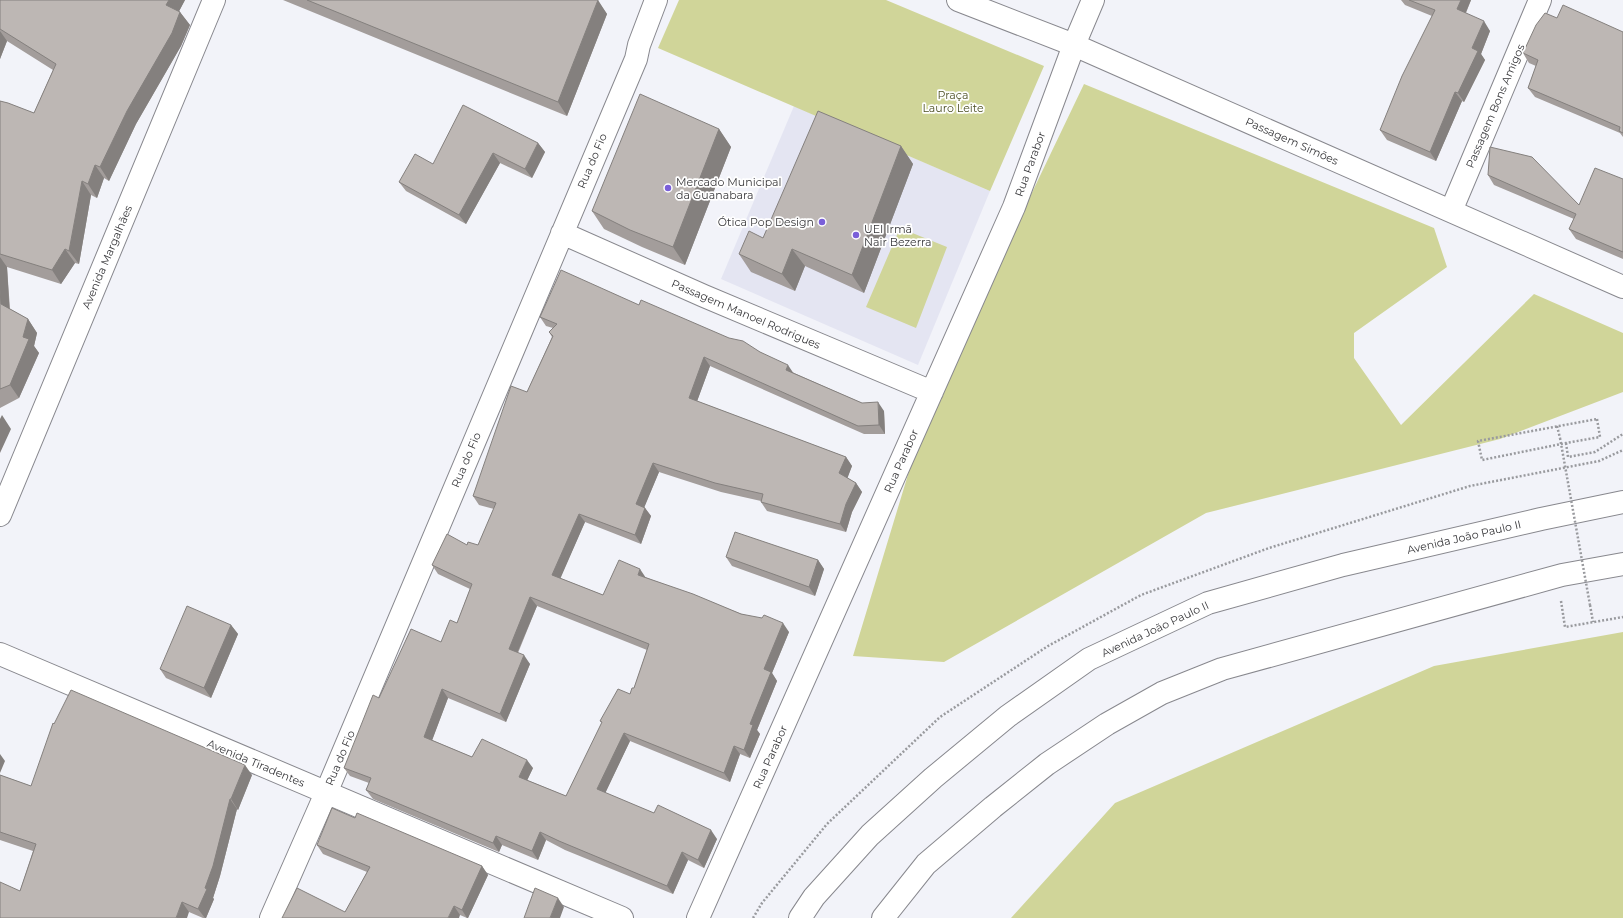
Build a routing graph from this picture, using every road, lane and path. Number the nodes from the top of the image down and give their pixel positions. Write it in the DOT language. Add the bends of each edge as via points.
graph roads {
  1 [pos="214,0"];
  2 [pos="656,0"];
  3 [pos="958,0"];
  4 [pos="1093,0"];
  5 [pos="1540,0"];
  6 [pos="1074,45"];
  7 [pos="1451,212"];
  8 [pos="562,233"];
  9 [pos="1623,288"];
  10 [pos="932,392"];
  11 [pos="1557,426"];
  12 [pos="1623,434"];
  13 [pos="1566,443"];
  14 [pos="1623,502"];
  15 [pos="0,515"];
  16 [pos="1623,564"];
  17 [pos="1568,600"];
  18 [pos="1623,617"];
  19 [pos="1593,622"];
  20 [pos="0,654"];
  21 [pos="326,793"];
  22 [pos="271,918"];
  23 [pos="622,918"];
  24 [pos="698,918"];
  25 [pos="800,918"];
  26 [pos="883,918"];
  1 -- 15 [label="street, Avenida Margalhães"];
  2 -- 8 [label="street, Rua do Fio" via="636,59"];
  3 -- 6 [label="street, Passagem Simões"];
  4 -- 6 [label="street, Rua Parabor"];
  5 -- 7 [label="street, Passagem Bons Amigos"];
  6 -- 7 [label="street, Passagem Simões"];
  6 -- 10 [label="street, Rua Parabor" via="1014,207"];
  7 -- 9 [label="street, Passagem Simões"];
  8 -- 10 [label="street, Passagem Manoel Rodrigues"];
  8 -- 21 [label="street, Rua do Fio"];
  10 -- 24 [label="street, Rua Parabor"];
  11 -- 13 [label="path" via="1597,418 1600,438"];
  11 -- 13 [label="path" via="1478,441 1482,460"];
  11 -- 19 [label="path, bridge"];
  12 -- 13 [label="path" via="1595,452 1568,457"];
  14 -- 25 [label="street, Avenida João Paulo II" via="1343,565 1208,603 1089,660 1008,716 933,778 870,835 814,897"];
  16 -- 26 [label="street" via="1562,575 1230,667 1162,693 1107,724 1047,764 993,807 926,864"];
  17 -- 19 [label="path" via="1561,601 1565,627"];
  18 -- 19 [label="path"];
  20 -- 21 [label="street, Avenida Tiradentes"];
  21 -- 22 [label="street, Rua do Fio"];
  21 -- 23 [label="street, Avenida Tiradentes"];
}
